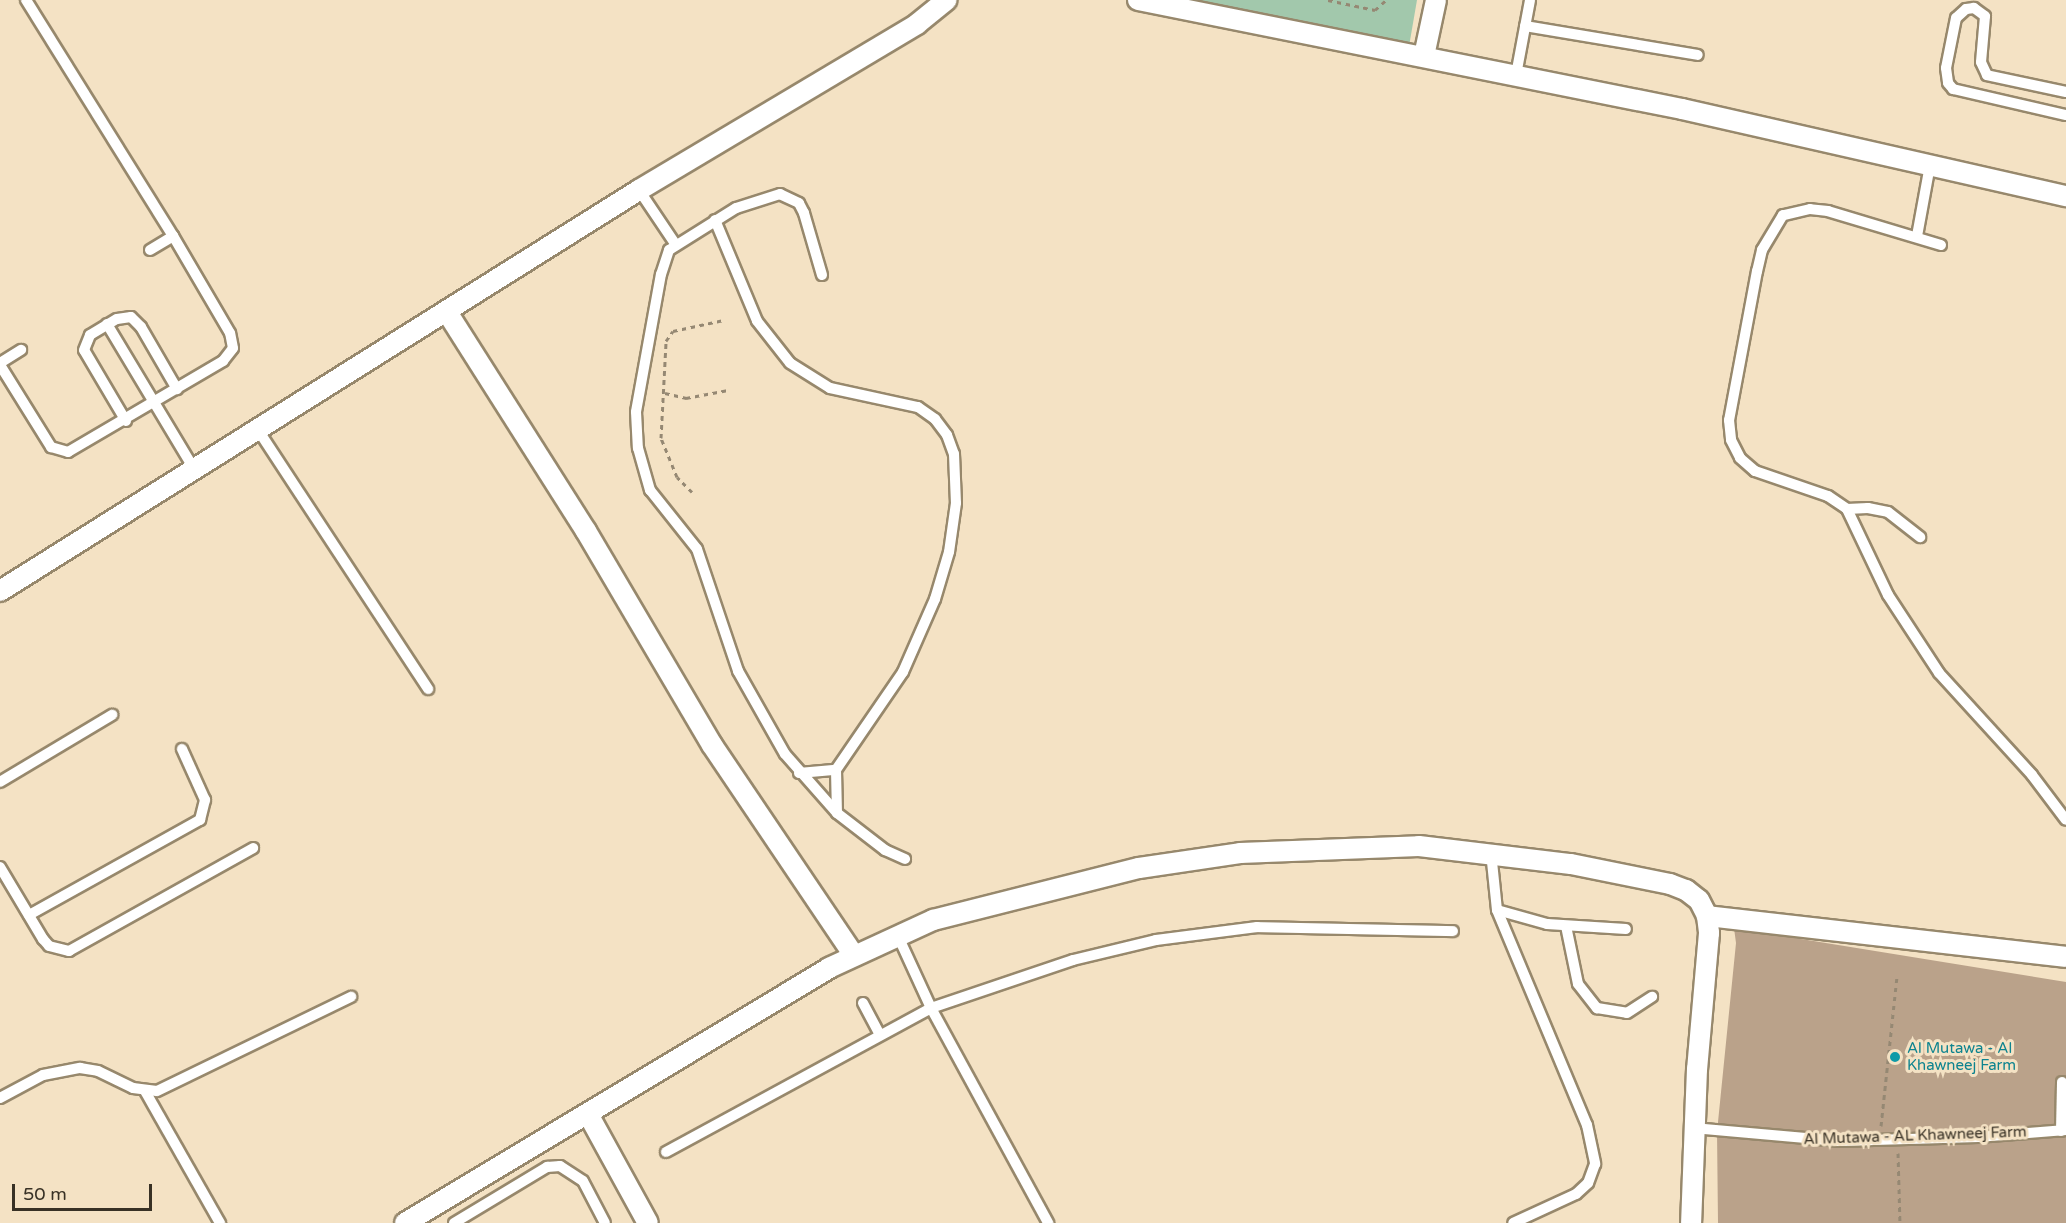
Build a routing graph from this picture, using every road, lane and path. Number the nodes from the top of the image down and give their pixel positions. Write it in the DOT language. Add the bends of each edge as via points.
graph roads {
  1 [pos="26,0"];
  2 [pos="1138,0"];
  3 [pos="1328,0"];
  4 [pos="1386,0"];
  5 [pos="1436,0"];
  6 [pos="1530,0"];
  7 [pos="947,1"];
  8 [pos="1525,26"];
  9 [pos="1698,55"];
  10 [pos="1424,56"];
  11 [pos="1516,75"];
  12 [pos="2066,92"];
  13 [pos="2066,115"];
  14 [pos="1930,165"];
  15 [pos="639,190"];
  16 [pos="2066,196"];
  17 [pos="715,220"];
  18 [pos="173,236"];
  19 [pos="1917,236"];
  20 [pos="676,245"];
  21 [pos="1941,245"];
  22 [pos="150,250"];
  23 [pos="822,275"];
  24 [pos="447,312"];
  25 [pos="724,320"];
  26 [pos="108,324"];
  27 [pos="21,350"];
  28 [pos="0,364"];
  29 [pos="177,390"];
  30 [pos="728,390"];
  31 [pos="665,393"];
  32 [pos="154,404"];
  33 [pos="126,421"];
  34 [pos="258,430"];
  35 [pos="194,469"];
  36 [pos="692,492"];
  37 [pos="1847,509"];
  38 [pos="1920,537"];
  39 [pos="0,591"];
  40 [pos="428,689"];
  41 [pos="112,715"];
  42 [pos="182,749"];
  43 [pos="836,770"];
  44 [pos="799,773"];
  45 [pos="0,782"];
  46 [pos="837,813"];
  47 [pos="2066,820"];
  48 [pos="253,848"];
  49 [pos="1491,852"];
  50 [pos="905,859"];
  51 [pos="0,867"];
  52 [pos="1497,910"];
  53 [pos="29,915"];
  54 [pos="1707,916"];
  55 [pos="1566,926"];
  56 [pos="1626,929"];
  57 [pos="1453,931"];
  58 [pos="897,934"];
  59 [pos="854,954"];
  60 [pos="2066,957"];
  61 [pos="1897,976"];
  62 [pos="351,998"];
  63 [pos="1652,998"];
  64 [pos="863,1003"];
  65 [pos="931,1008"];
  66 [pos="879,1033"];
  67 [pos="2062,1082"];
  68 [pos="145,1091"];
  69 [pos="0,1098"];
  70 [pos="588,1114"];
  71 [pos="1693,1128"];
  72 [pos="2063,1130"];
  73 [pos="1879,1140"];
  74 [pos="1898,1140"];
  75 [pos="666,1152"];
  76 [pos="220,1223"];
  77 [pos="405,1223"];
  78 [pos="454,1223"];
  79 [pos="605,1223"];
  80 [pos="648,1223"];
  81 [pos="1048,1223"];
  82 [pos="1513,1223"];
  83 [pos="1691,1223"];
  84 [pos="1900,1223"];
  1 -- 18 [label="lane"];
  2 -- 10 [label="street"];
  3 -- 4 [label="path" via="1375,10"];
  5 -- 10 [label="street"];
  6 -- 8 [label="lane"];
  7 -- 15 [label="street" via="917,24"];
  8 -- 9 [label="lane"];
  8 -- 11 [label="lane"];
  10 -- 11 [label="street"];
  11 -- 14 [label="street"];
  12 -- 13 [label="lane" via="1987,75 1981,62 1985,16 1974,8 1966,9 1956,18 1946,76 1953,89"];
  14 -- 16 [label="street"];
  14 -- 19 [label="lane"];
  15 -- 20 [label="lane"];
  15 -- 24 [label="street"];
  17 -- 20 [label="lane"];
  17 -- 23 [label="lane" via="758,199 790,197 804,213"];
  17 -- 43 [label="lane" via="757,321 790,363 830,388 918,407 935,419 954,454 956,503 949,552 935,599 898,680"];
  18 -- 22 [label="lane"];
  18 -- 29 [label="lane" via="233,340 230,356"];
  19 -- 21 [label="lane"];
  19 -- 37 [label="lane" via="1858,217 1810,208 1783,215 1762,249 1729,420 1731,440 1740,458 1755,471 1806,487"];
  20 -- 44 [label="lane" via="669,250 661,274 636,412 642,470 650,490 697,549 738,671"];
  24 -- 34 [label="street"];
  24 -- 59 [label="street" via="580,522 712,745"];
  25 -- 31 [label="path" via="679,328 668,335"];
  26 -- 29 [label="lane" via="124,316 137,321"];
  26 -- 32 [label="lane"];
  26 -- 33 [label="lane" via="86,339 84,350"];
  27 -- 28 [label="lane"];
  28 -- 33 [label="lane" via="45,438 59,451 78,450"];
  29 -- 32 [label="lane"];
  30 -- 31 [label="path" via="686,398"];
  31 -- 36 [label="path" via="661,438 666,459 676,477"];
  32 -- 33 [label="lane"];
  32 -- 35 [label="lane"];
  34 -- 35 [label="street"];
  34 -- 40 [label="lane"];
  35 -- 39 [label="street"];
  37 -- 38 [label="lane" via="1868,508 1888,513"];
  37 -- 47 [label="lane" via="1888,595 1939,673 2032,775"];
  41 -- 45 [label="lane"];
  42 -- 53 [label="lane" via="205,800 200,820"];
  43 -- 44 [label="lane"];
  43 -- 46 [label="lane"];
  44 -- 46 [label="lane"];
  46 -- 50 [label="lane" via="885,850"];
  48 -- 53 [label="lane" via="69,951 50,946"];
  49 -- 52 [label="lane"];
  49 -- 54 [label="street" via="1670,884 1699,900"];
  49 -- 58 [label="street" via="1419,846 1240,853 1139,868 970,909"];
  51 -- 53 [label="lane"];
  52 -- 55 [label="lane"];
  52 -- 82 [label="lane" via="1587,1125 1595,1164 1588,1183 1576,1194"];
  54 -- 60 [label="street"];
  54 -- 71 [label="street"];
  55 -- 56 [label="lane"];
  55 -- 63 [label="lane" via="1578,984 1597,1008 1627,1013"];
  57 -- 65 [label="lane" via="1257,927 1156,940 1073,960"];
  58 -- 59 [label="street"];
  58 -- 65 [label="lane"];
  59 -- 70 [label="street"];
  61 -- 73 [label="path"];
  62 -- 68 [label="lane" via="169,1088"];
  64 -- 66 [label="lane"];
  65 -- 66 [label="lane"];
  65 -- 81 [label="lane"];
  66 -- 75 [label="lane"];
  67 -- 72 [label="lane"];
  68 -- 69 [label="lane" via="98,1071 80,1068 43,1074"];
  68 -- 76 [label="lane"];
  70 -- 77 [label="street"];
  70 -- 80 [label="street"];
  71 -- 73 [label="lane, Al Mutawa - AL Khawneej Farm" via="1798,1139"];
  71 -- 83 [label="street"];
  72 -- 74 [label="lane, Al Mutawa - AL Khawneej Farm"];
  73 -- 74 [label="lane, Al Mutawa - AL Khawneej Farm"];
  74 -- 84 [label="path"];
  78 -- 79 [label="lane" via="547,1167 560,1166 583,1180"];
}
